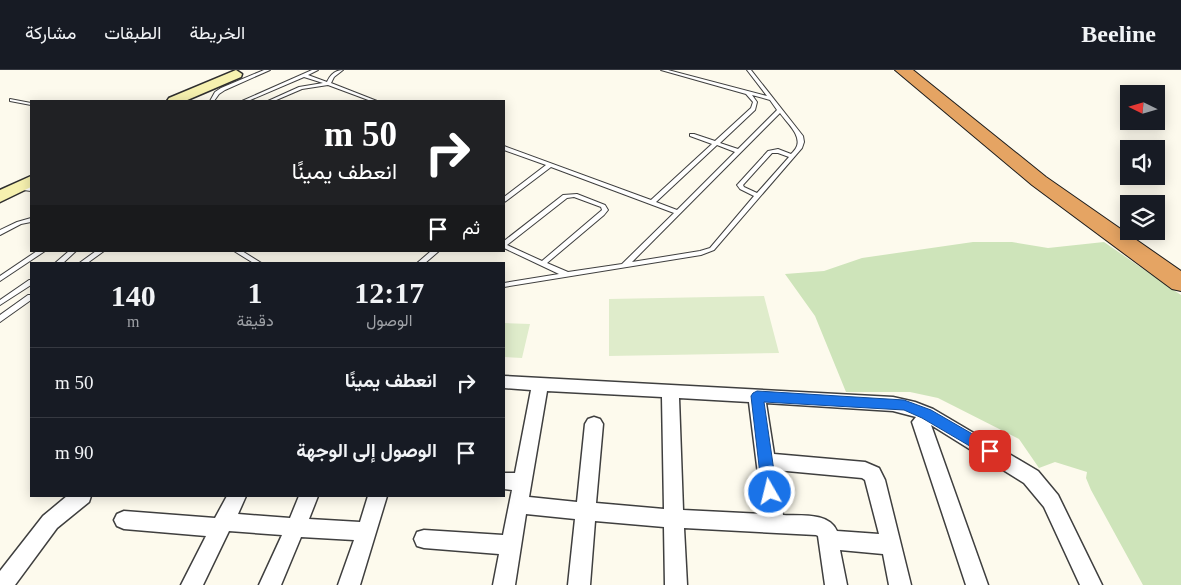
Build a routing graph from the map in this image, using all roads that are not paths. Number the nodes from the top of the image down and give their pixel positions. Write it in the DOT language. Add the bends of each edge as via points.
graph roads {
  1 [pos="251,70"];
  2 [pos="268,70"];
  3 [pos="316,70"];
  4 [pos="341,70"];
  5 [pos="663,70"];
  6 [pos="749,70"];
  7 [pos="903,70"];
  8 [pos="922,70"];
  9 [pos="212,71"];
  10 [pos="236,74"];
  11 [pos="304,75"];
  12 [pos="328,84"];
  13 [pos="748,93"];
  14 [pos="771,99"];
  15 [pos="12,100"];
  16 [pos="175,100"];
  17 [pos="176,100"];
  18 [pos="213,100"];
  19 [pos="246,100"];
  20 [pos="272,100"];
  21 [pos="372,100"];
  22 [pos="30,104"];
  23 [pos="780,110"];
  24 [pos="692,135"];
  25 [pos="716,143"];
  26 [pos="505,148"];
  27 [pos="739,151"];
  28 [pos="792,156"];
  29 [pos="550,165"];
  30 [pos="27,186"];
  31 [pos="758,196"];
  32 [pos="0,197"];
  33 [pos="505,199"];
  34 [pos="652,202"];
  35 [pos="678,212"];
  36 [pos="30,220"];
  37 [pos="1120,221"];
  38 [pos="0,233"];
  39 [pos="1148,240"];
  40 [pos="505,244"];
  41 [pos="505,245"];
  42 [pos="40,252"];
  43 [pos="72,252"];
  44 [pos="99,252"];
  45 [pos="239,252"];
  46 [pos="435,252"];
  47 [pos="59,262"];
  48 [pos="84,262"];
  49 [pos="256,262"];
  50 [pos="422,262"];
  51 [pos="1181,262"];
  52 [pos="543,264"];
  53 [pos="624,266"];
  54 [pos="568,275"];
  55 [pos="0,279"];
  56 [pos="30,283"];
  57 [pos="1181,283"];
  58 [pos="505,285"];
  59 [pos="30,298"];
  60 [pos="0,303"];
  61 [pos="0,319"];
  62 [pos="505,382"];
  63 [pos="540,384"];
  64 [pos="670,391"];
  65 [pos="757,396"];
  66 [pos="921,422"];
  67 [pos="594,424"];
  68 [pos="765,461"];
  69 [pos="505,481"];
  70 [pos="522,482"];
  71 [pos="81,497"];
  72 [pos="236,497"];
  73 [pos="309,497"];
  74 [pos="378,497"];
  75 [pos="518,505"];
  76 [pos="586,512"];
  77 [pos="674,519"];
  78 [pos="124,520"];
  79 [pos="774,524"];
  80 [pos="222,525"];
  81 [pos="295,528"];
  82 [pos="366,532"];
  83 [pos="424,539"];
  84 [pos="828,540"];
  85 [pos="511,545"];
  86 [pos="891,545"];
  87 [pos="2,585"];
  88 [pos="192,585"];
  89 [pos="270,585"];
  90 [pos="349,585"];
  91 [pos="504,585"];
  92 [pos="579,585"];
  93 [pos="676,585"];
  94 [pos="836,585"];
  95 [pos="900,585"];
  96 [pos="977,585"];
  97 [pos="1091,585"];
  1 -- 10 [label="main road"];
  2 -- 18 [label="lane" via="223,89"];
  3 -- 11 [label="lane"];
  4 -- 12 [label="lane" via="332,76"];
  5 -- 13 [label="lane"];
  6 -- 14 [label="lane"];
  7 -- 57 [label="highway" via="1038,182"];
  8 -- 37 [label="highway" via="1031,157"];
  9 -- 10 [label="main road"];
  9 -- 16 [label="main road"];
  10 -- 17 [label="main road"];
  11 -- 12 [label="lane"];
  11 -- 19 [label="lane"];
  12 -- 20 [label="lane" via="301,88"];
  12 -- 21 [label="lane"];
  13 -- 14 [label="lane"];
  13 -- 25 [label="lane" via="754,100 753,109"];
  14 -- 23 [label="lane"];
  15 -- 22 [label="lane"];
  23 -- 27 [label="lane"];
  23 -- 28 [label="lane" via="801,139"];
  24 -- 25 [label="lane"];
  25 -- 27 [label="lane"];
  25 -- 34 [label="lane"];
  26 -- 29 [label="lane"];
  27 -- 35 [label="lane"];
  28 -- 31 [label="lane"];
  28 -- 31 [label="lane" via="770,152 740,185"];
  29 -- 33 [label="lane"];
  29 -- 34 [label="lane"];
  30 -- 32 [label="main road"];
  31 -- 53 [label="lane" via="712,249"];
  34 -- 35 [label="lane"];
  35 -- 53 [label="lane"];
  36 -- 38 [label="lane"];
  39 -- 51 [label="highway"];
  40 -- 52 [label="lane" via="568,195 603,206 602,214"];
  41 -- 52 [label="lane"];
  42 -- 55 [label="lane"];
  43 -- 47 [label="lane"];
  44 -- 48 [label="lane"];
  45 -- 49 [label="lane"];
  46 -- 50 [label="lane"];
  52 -- 54 [label="lane"];
  53 -- 54 [label="lane"];
  54 -- 58 [label="lane"];
  56 -- 60 [label="lane"];
  59 -- 61 [label="lane"];
  62 -- 63 [label="street"];
  63 -- 64 [label="street"];
  63 -- 70 [label="street"];
  64 -- 65 [label="street"];
  64 -- 77 [label="street"];
  65 -- 68 [label="street"];
  65 -- 97 [label="street" via="893,404 916,408 927,414 1022,470 1040,486 1051,501"];
  66 -- 96 [label="street"];
  67 -- 76 [label="street"];
  68 -- 79 [label="street"];
  68 -- 86 [label="street" via="869,472 876,480"];
  69 -- 70 [label="street"];
  70 -- 75 [label="street"];
  71 -- 87 [label="street" via="50,522"];
  72 -- 80 [label="street"];
  73 -- 81 [label="street"];
  74 -- 82 [label="street"];
  75 -- 76 [label="street"];
  75 -- 85 [label="street"];
  76 -- 77 [label="street"];
  76 -- 92 [label="street"];
  77 -- 79 [label="street"];
  77 -- 93 [label="street"];
  78 -- 80 [label="street"];
  79 -- 84 [label="street" via="819,526 826,529"];
  80 -- 81 [label="street"];
  80 -- 88 [label="street"];
  81 -- 82 [label="street"];
  81 -- 89 [label="street"];
  82 -- 90 [label="street"];
  83 -- 85 [label="street"];
  84 -- 86 [label="street"];
  84 -- 94 [label="street"];
  85 -- 91 [label="street"];
  86 -- 95 [label="street"];
}
